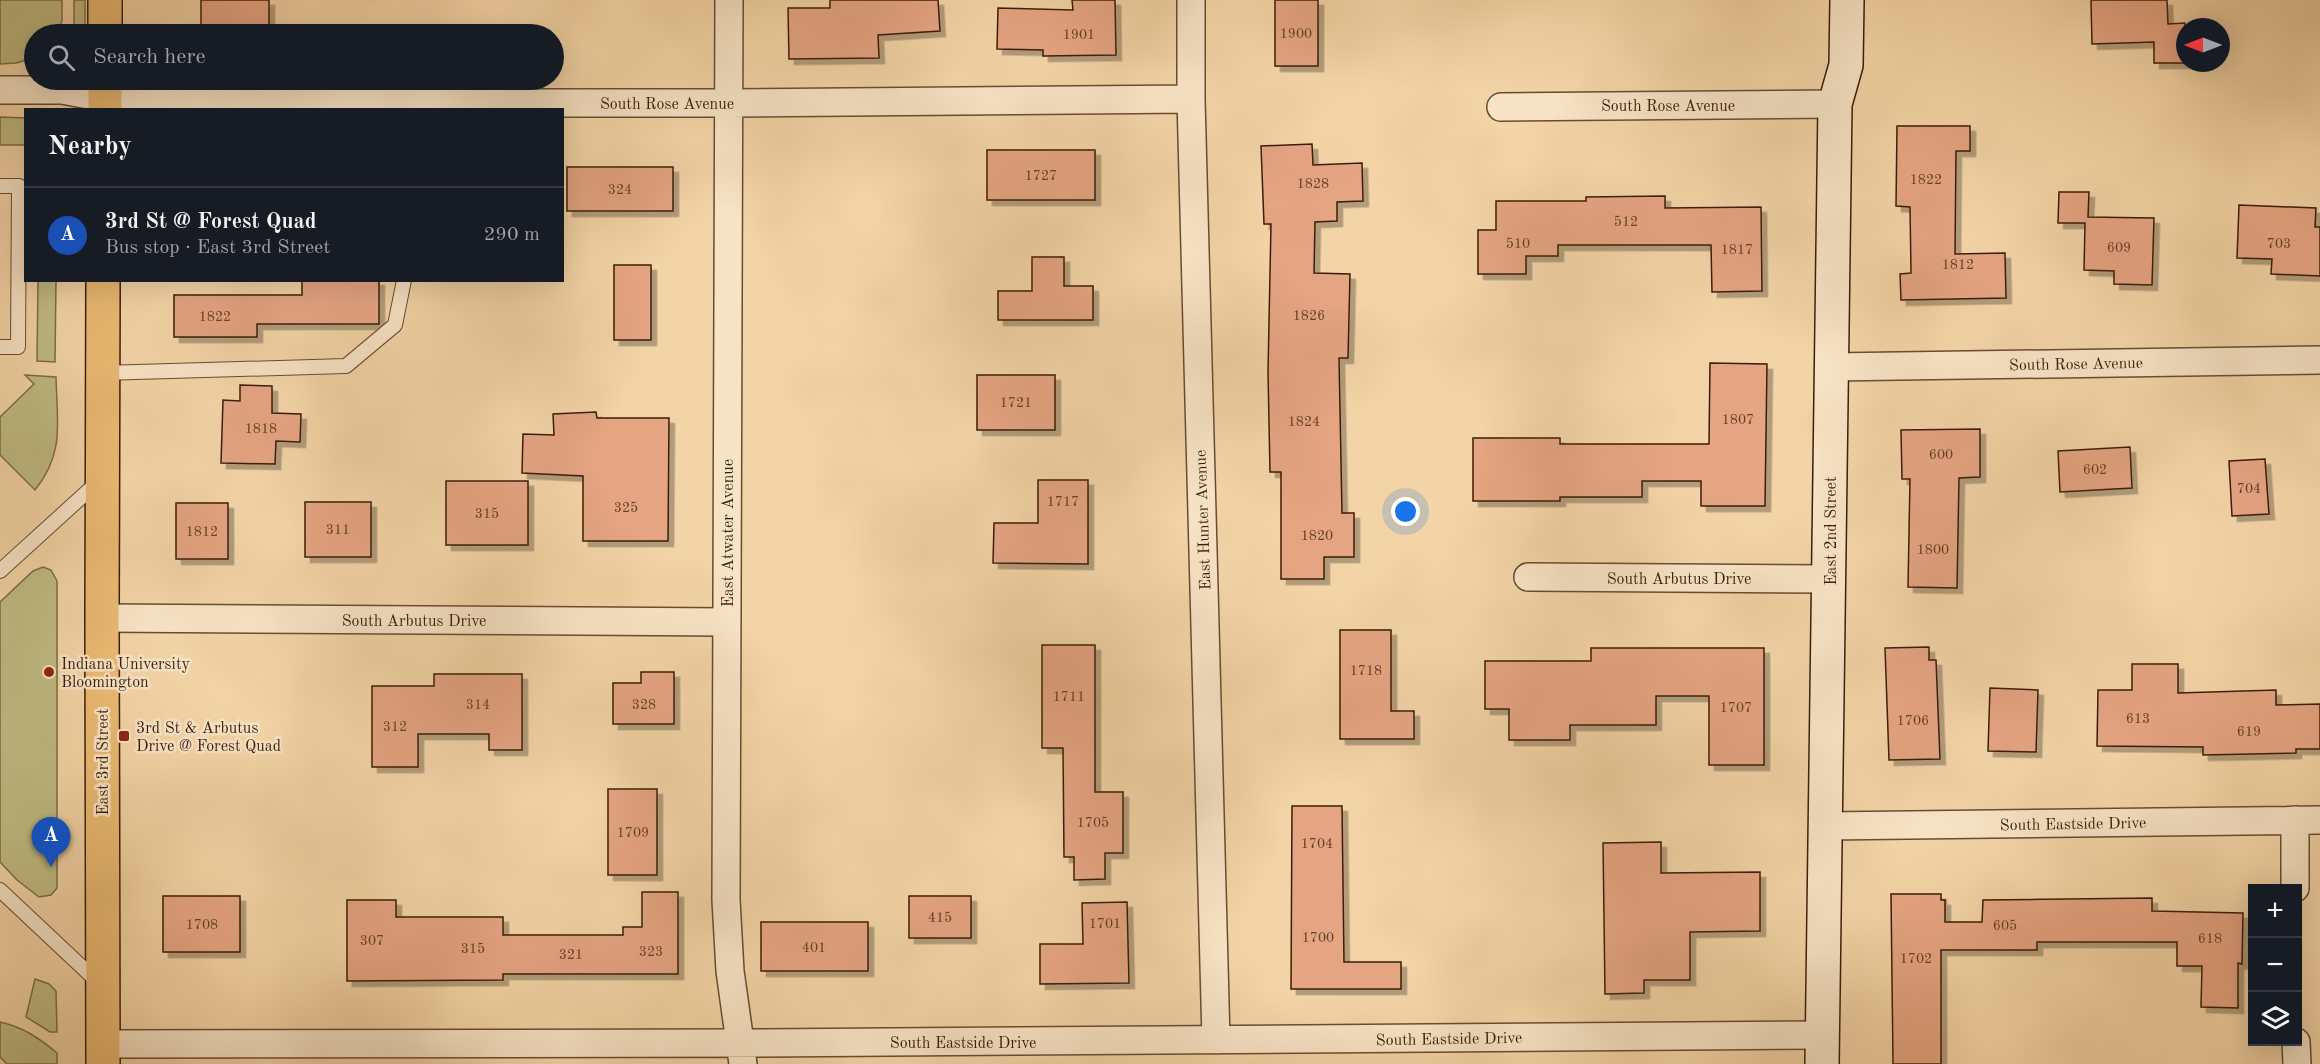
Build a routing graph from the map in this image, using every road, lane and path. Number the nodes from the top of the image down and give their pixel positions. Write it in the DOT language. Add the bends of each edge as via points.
graph roads {
  1 [pos="105,0"];
  2 [pos="729,0"];
  3 [pos="1191,0"];
  4 [pos="1847,0"];
  5 [pos="105,24"];
  6 [pos="0,90"];
  7 [pos="105,96"];
  8 [pos="1191,99"];
  9 [pos="730,103"];
  10 [pos="1835,104"];
  11 [pos="415,106"];
  12 [pos="1501,106"];
  13 [pos="0,186"];
  14 [pos="104,282"];
  15 [pos="404,282"];
  16 [pos="0,347"];
  17 [pos="2320,360"];
  18 [pos="1832,367"];
  19 [pos="102,373"];
  20 [pos="102,479"];
  21 [pos="0,571"];
  22 [pos="1528,577"];
  23 [pos="1830,579"];
  24 [pos="102,618"];
  25 [pos="727,622"];
  26 [pos="2307,820"];
  27 [pos="1826,826"];
  28 [pos="2296,884"];
  29 [pos="0,890"];
  30 [pos="103,987"];
  31 [pos="1216,1040"];
  32 [pos="2296,1046"];
  33 [pos="1822,1049"];
  34 [pos="742,1053"];
  35 [pos="103,1054"];
  36 [pos="2297,1064"];
  1 -- 5 [label="main road"];
  2 -- 9 [label="street, East Atwater Avenue"];
  3 -- 8 [label="street, East Hunter Avenue"];
  4 -- 10 [label="street, East 2nd Street" via="1846,65"];
  6 -- 7 [label="street, South Rose Avenue" via="62,90"];
  7 -- 11 [label="street, South Rose Avenue" via="131,103"];
  8 -- 9 [label="street, South Rose Avenue"];
  8 -- 31 [label="street, East Hunter Avenue"];
  9 -- 11 [label="street, South Rose Avenue"];
  9 -- 25 [label="street, East Atwater Avenue"];
  10 -- 12 [label="street, South Rose Avenue"];
  10 -- 18 [label="street, East 2nd Street"];
  13 -- 16 [label="lane" via="19,186 18,347"];
  14 -- 19 [label="main road, East 3rd Street"];
  15 -- 19 [label="lane" via="395,325 346,366"];
  17 -- 18 [label="street, South Rose Avenue"];
  18 -- 23 [label="street, East 2nd Street"];
  19 -- 20 [label="main road, East 3rd Street"];
  20 -- 21 [label="lane"];
  20 -- 24 [label="main road, East 3rd Street"];
  22 -- 23 [label="street, South Arbutus Drive"];
  23 -- 27 [label="street, East 2nd Street"];
  24 -- 25 [label="street, South Arbutus Drive"];
  24 -- 30 [label="main road, East 3rd Street"];
  25 -- 34 [label="street, East Atwater Avenue" via="726,900 730,970"];
  26 -- 27 [label="street, South Eastside Drive"];
  26 -- 28 [label="street"];
  27 -- 33 [label="street, East 2nd Street"];
  29 -- 30 [label="lane"];
  30 -- 35 [label="main road, East 3rd Street"];
  31 -- 33 [label="street, South Eastside Drive"];
  31 -- 34 [label="street, South Eastside Drive"];
  32 -- 36 [label="street"];
  34 -- 35 [label="street, South Eastside Drive"];
}
